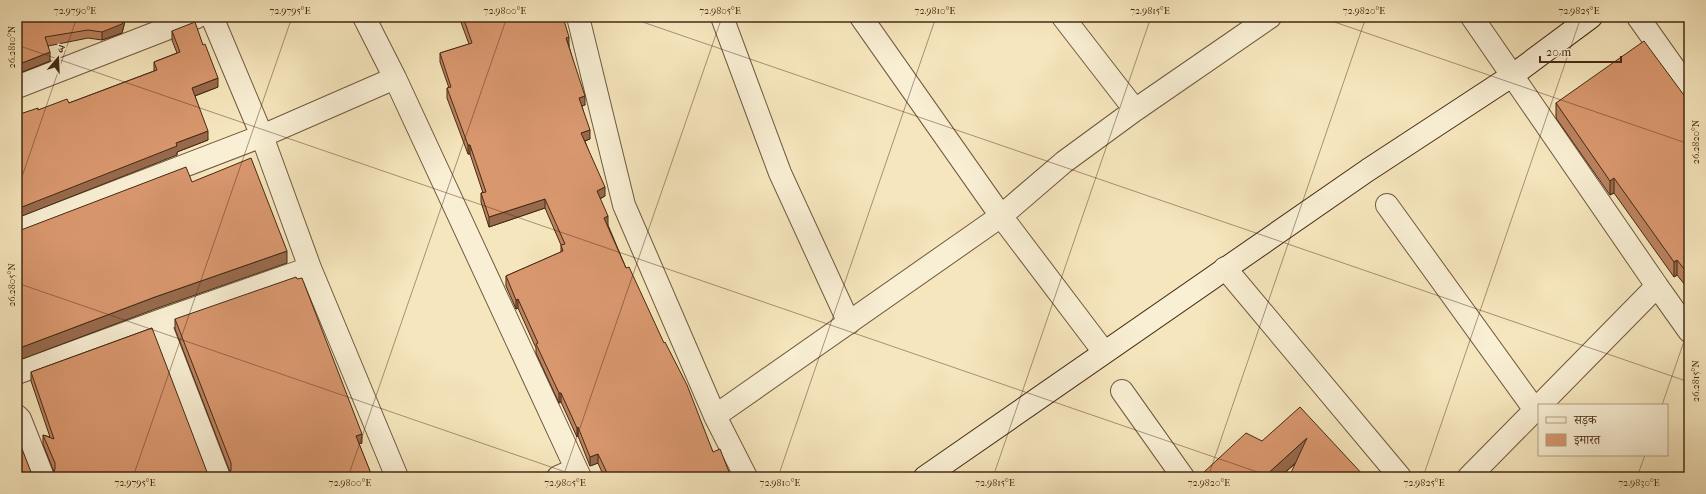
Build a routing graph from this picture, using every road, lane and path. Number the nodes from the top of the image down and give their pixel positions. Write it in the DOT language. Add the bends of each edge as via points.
graph roads {
  1 [pos="197,17"];
  2 [pos="212,17"];
  3 [pos="364,17"];
  4 [pos="578,17"];
  5 [pos="722,17"];
  6 [pos="861,17"];
  7 [pos="1064,17"];
  8 [pos="1270,17"];
  9 [pos="1472,17"];
  10 [pos="1591,17"];
  11 [pos="1638,17"];
  12 [pos="1513,75"];
  13 [pos="396,78"];
  14 [pos="17,88"];
  15 [pos="1689,89"];
  16 [pos="1135,110"];
  17 [pos="262,136"];
  18 [pos="1387,205"];
  19 [pos="1001,216"];
  20 [pos="17,230"];
  21 [pos="310,268"];
  22 [pos="1225,268"];
  23 [pos="1657,286"];
  24 [pos="159,321"];
  25 [pos="849,323"];
  26 [pos="1689,331"];
  27 [pos="1104,352"];
  28 [pos="17,373"];
  29 [pos="1122,391"];
  30 [pos="1541,404"];
  31 [pos="1538,407"];
  32 [pos="17,416"];
  33 [pos="715,416"];
  34 [pos="571,474"];
  35 [pos="43,477"];
  36 [pos="219,477"];
  37 [pos="397,477"];
  38 [pos="746,477"];
  39 [pos="925,477"];
  40 [pos="1183,477"];
  41 [pos="1400,477"];
  42 [pos="1468,477"];
  1 -- 14 [label="street"];
  2 -- 17 [label="street"];
  3 -- 13 [label="street"];
  4 -- 33 [label="street" via="624,205"];
  5 -- 25 [label="street" via="780,173"];
  6 -- 19 [label="street"];
  7 -- 16 [label="street"];
  8 -- 16 [label="street"];
  9 -- 12 [label="street"];
  10 -- 12 [label="street"];
  11 -- 15 [label="street"];
  12 -- 22 [label="street"];
  12 -- 23 [label="street"];
  13 -- 17 [label="street"];
  13 -- 34 [label="street"];
  16 -- 19 [label="street" via="1064,162"];
  17 -- 20 [label="street"];
  17 -- 21 [label="street"];
  18 -- 31 [label="street"];
  19 -- 25 [label="street"];
  19 -- 27 [label="street"];
  21 -- 24 [label="street"];
  21 -- 37 [label="street"];
  22 -- 27 [label="street"];
  22 -- 41 [label="street"];
  23 -- 26 [label="street"];
  23 -- 30 [label="street"];
  24 -- 28 [label="street"];
  24 -- 36 [label="street"];
  25 -- 33 [label="street"];
  27 -- 39 [label="street"];
  29 -- 40 [label="street"];
  31 -- 42 [label="street"];
  32 -- 35 [label="street"];
  33 -- 38 [label="street"];
}
